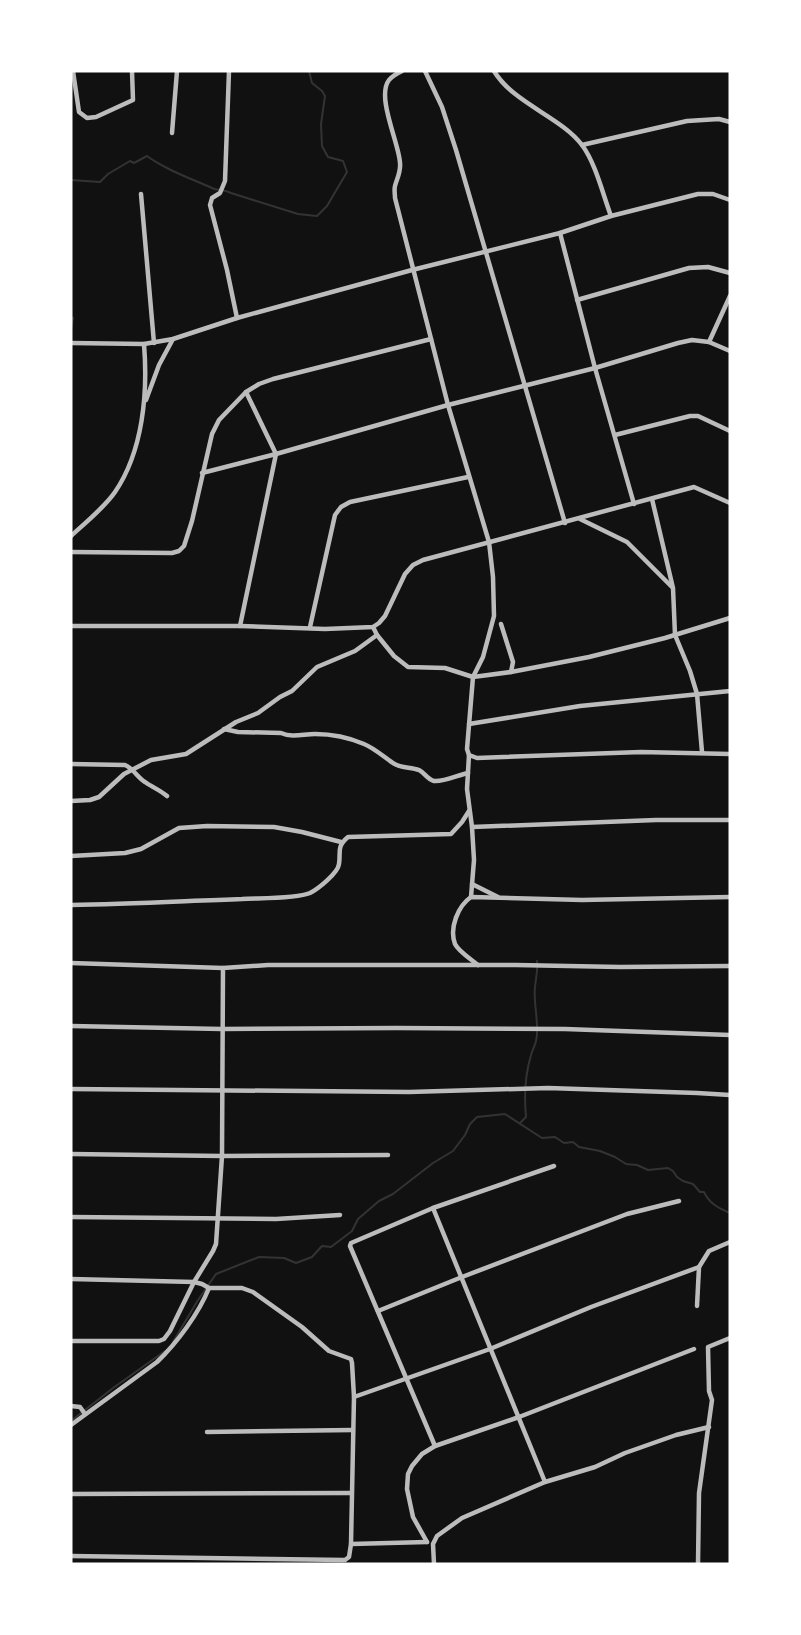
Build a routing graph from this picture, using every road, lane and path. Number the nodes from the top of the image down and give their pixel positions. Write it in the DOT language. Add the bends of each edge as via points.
graph roads {
  1 [pos="73,71"];
  2 [pos="132,71"];
  3 [pos="177,71"];
  4 [pos="229,71"];
  5 [pos="402,71"];
  6 [pos="425,71"];
  7 [pos="494,71"];
  8 [pos="730,122"];
  9 [pos="172,133"];
  10 [pos="582,145"];
  11 [pos="142,194"];
  12 [pos="730,200"];
  13 [pos="611,216"];
  14 [pos="560,232"];
  15 [pos="486,252"];
  16 [pos="412,270"];
  17 [pos="730,273"];
  18 [pos="730,296"];
  19 [pos="577,300"];
  20 [pos="237,318"];
  21 [pos="173,339"];
  22 [pos="431,339"];
  23 [pos="709,342"];
  24 [pos="73,343"];
  25 [pos="154,343"];
  26 [pos="144,344"];
  27 [pos="730,351"];
  28 [pos="595,368"];
  29 [pos="524,386"];
  30 [pos="246,392"];
  31 [pos="448,405"];
  32 [pos="144,406"];
  33 [pos="730,431"];
  34 [pos="614,435"];
  35 [pos="276,454"];
  36 [pos="202,473"];
  37 [pos="468,477"];
  38 [pos="652,499"];
  39 [pos="730,502"];
  40 [pos="634,504"];
  41 [pos="580,519"];
  42 [pos="564,523"];
  43 [pos="71,536"];
  44 [pos="489,542"];
  45 [pos="71,552"];
  46 [pos="673,588"];
  47 [pos="730,618"];
  48 [pos="502,624"];
  49 [pos="71,626"];
  50 [pos="78,626"];
  51 [pos="240,626"];
  52 [pos="310,627"];
  53 [pos="373,627"];
  54 [pos="71,631"];
  55 [pos="377,635"];
  56 [pos="675,635"];
  57 [pos="512,672"];
  58 [pos="473,677"];
  59 [pos="730,691"];
  60 [pos="697,694"];
  61 [pos="469,724"];
  62 [pos="224,730"];
  63 [pos="702,752"];
  64 [pos="730,754"];
  65 [pos="469,755"];
  66 [pos="71,764"];
  67 [pos="133,769"];
  68 [pos="468,773"];
  69 [pos="167,796"];
  70 [pos="71,800"];
  71 [pos="469,811"];
  72 [pos="730,820"];
  73 [pos="472,827"];
  74 [pos="341,842"];
  75 [pos="71,856"];
  76 [pos="472,884"];
  77 [pos="471,897"];
  78 [pos="730,897"];
  79 [pos="502,899"];
  80 [pos="71,905"];
  81 [pos="71,963"];
  82 [pos="478,965"];
  83 [pos="730,966"];
  84 [pos="223,968"];
  85 [pos="71,1026"];
  86 [pos="222,1029"];
  87 [pos="730,1035"];
  88 [pos="71,1089"];
  89 [pos="221,1092"];
  90 [pos="730,1095"];
  91 [pos="71,1154"];
  92 [pos="388,1155"];
  93 [pos="222,1156"];
  94 [pos="554,1166"];
  95 [pos="679,1201"];
  96 [pos="433,1208"];
  97 [pos="340,1215"];
  98 [pos="71,1218"];
  99 [pos="217,1219"];
  100 [pos="730,1242"];
  101 [pos="699,1267"];
  102 [pos="462,1277"];
  103 [pos="71,1280"];
  104 [pos="194,1282"];
  105 [pos="209,1288"];
  106 [pos="697,1306"];
  107 [pos="378,1312"];
  108 [pos="730,1338"];
  109 [pos="71,1341"];
  110 [pos="490,1349"];
  111 [pos="694,1349"];
  112 [pos="407,1379"];
  113 [pos="354,1397"];
  114 [pos="71,1406"];
  115 [pos="85,1414"];
  116 [pos="519,1416"];
  117 [pos="71,1425"];
  118 [pos="709,1427"];
  119 [pos="353,1430"];
  120 [pos="207,1432"];
  121 [pos="435,1446"];
  122 [pos="545,1482"];
  123 [pos="351,1493"];
  124 [pos="71,1494"];
  125 [pos="427,1542"];
  126 [pos="351,1544"];
  127 [pos="433,1544"];
  128 [pos="71,1556"];
  129 [pos="434,1564"];
  130 [pos="698,1564"];
  1 -- 2 [label="street" via="79,112 87,118 102,115 133,100"];
  3 -- 9 [label="street"];
  4 -- 20 [label="street" via="225,181 210,205"];
  5 -- 16 [label="street" via="389,80 385,90 401,166 395,198"];
  6 -- 15 [label="street" via="442,107"];
  7 -- 10 [label="street" via="505,85"];
  8 -- 10 [label="street" via="719,119 687,121"];
  10 -- 13 [label="street"];
  11 -- 25 [label="street"];
  12 -- 13 [label="street" via="713,194 698,194"];
  13 -- 14 [label="street"];
  14 -- 15 [label="street"];
  14 -- 19 [label="street"];
  15 -- 16 [label="street"];
  15 -- 29 [label="street"];
  16 -- 20 [label="street"];
  16 -- 22 [label="street"];
  17 -- 19 [label="street" via="708,267 689,268"];
  18 -- 23 [label="street"];
  19 -- 28 [label="street"];
  20 -- 21 [label="street"];
  21 -- 25 [label="street"];
  21 -- 32 [label="street" via="159,365"];
  22 -- 30 [label="street" via="273,379"];
  22 -- 31 [label="street"];
  23 -- 27 [label="street"];
  23 -- 28 [label="street" via="692,340"];
  24 -- 26 [label="street"];
  25 -- 26 [label="street"];
  26 -- 32 [label="street"];
  28 -- 29 [label="street"];
  28 -- 34 [label="street"];
  29 -- 31 [label="street"];
  29 -- 42 [label="street"];
  30 -- 35 [label="street"];
  30 -- 36 [label="street" via="219,420"];
  31 -- 35 [label="street"];
  31 -- 37 [label="street"];
  32 -- 43 [label="street" via="136,445 122,480 114,494"];
  33 -- 34 [label="street" via="698,416 690,416"];
  34 -- 40 [label="street"];
  35 -- 36 [label="street"];
  35 -- 51 [label="street"];
  36 -- 45 [label="street" via="192,521 184,546 179,551"];
  37 -- 44 [label="street"];
  37 -- 52 [label="street" via="350,502 341,507 335,515"];
  38 -- 39 [label="street" via="694,488"];
  38 -- 40 [label="street"];
  38 -- 46 [label="street"];
  40 -- 41 [label="street"];
  41 -- 42 [label="street"];
  41 -- 46 [label="street" via="627,542"];
  42 -- 44 [label="street"];
  44 -- 53 [label="street" via="423,560 413,566 405,574 385,616"];
  44 -- 58 [label="street" via="494,616 484,657"];
  46 -- 56 [label="street"];
  47 -- 56 [label="street"];
  48 -- 57 [label="street" via="513,662"];
  49 -- 50 [label="street"];
  50 -- 51 [label="street"];
  50 -- 54 [label="street"];
  51 -- 52 [label="street"];
  52 -- 53 [label="street"];
  53 -- 55 [label="street"];
  55 -- 58 [label="street" via="408,667 446,668"];
  55 -- 62 [label="street" via="339,659 317,667 292,691"];
  56 -- 57 [label="street" via="590,657"];
  56 -- 60 [label="street"];
  57 -- 58 [label="street"];
  58 -- 61 [label="street"];
  59 -- 60 [label="street"];
  60 -- 61 [label="street" via="580,706"];
  60 -- 63 [label="street"];
  61 -- 65 [label="street"];
  62 -- 67 [label="street" via="186,754 151,760"];
  62 -- 68 [label="street" via="287,736 335,735 364,744 393,764 416,769 436,781"];
  63 -- 64 [label="street"];
  63 -- 65 [label="street" via="478,758"];
  65 -- 68 [label="street"];
  66 -- 67 [label="street" via="117,764"];
  67 -- 69 [label="street" via="146,783"];
  67 -- 70 [label="street" via="98,796 90,800"];
  68 -- 71 [label="street"];
  71 -- 73 [label="street"];
  71 -- 74 [label="street" via="451,834 348,837"];
  72 -- 73 [label="street"];
  73 -- 76 [label="street"];
  74 -- 75 [label="street" via="274,827 207,826 180,828 125,853"];
  74 -- 80 [label="street" via="339,866 334,875 310,893 299,896"];
  76 -- 77 [label="street"];
  76 -- 79 [label="street"];
  77 -- 79 [label="street"];
  77 -- 82 [label="street" via="465,901 456,918 453,936 456,944"];
  78 -- 79 [label="street"];
  81 -- 84 [label="street"];
  82 -- 83 [label="street"];
  82 -- 84 [label="street"];
  84 -- 86 [label="street"];
  85 -- 86 [label="street"];
  86 -- 87 [label="street" via="547,1029"];
  86 -- 89 [label="street"];
  88 -- 89 [label="street"];
  89 -- 90 [label="street" via="548,1088"];
  89 -- 93 [label="street"];
  91 -- 93 [label="street"];
  92 -- 93 [label="street"];
  93 -- 99 [label="street"];
  94 -- 96 [label="street"];
  95 -- 102 [label="street" via="627,1214"];
  96 -- 102 [label="street"];
  96 -- 107 [label="street" via="351,1243"];
  97 -- 99 [label="street"];
  98 -- 99 [label="street"];
  99 -- 104 [label="street" via="216,1244"];
  100 -- 101 [label="street" via="709,1251"];
  101 -- 106 [label="street"];
  101 -- 110 [label="street"];
  102 -- 107 [label="street"];
  102 -- 110 [label="street"];
  103 -- 104 [label="street"];
  104 -- 105 [label="street"];
  104 -- 109 [label="street" via="170,1330 160,1341"];
  105 -- 113 [label="street" via="242,1288 253,1292 329,1351 351,1359"];
  105 -- 115 [label="street" via="169,1350"];
  107 -- 112 [label="street"];
  108 -- 118 [label="street" via="708,1347 712,1400"];
  110 -- 112 [label="street"];
  110 -- 116 [label="street"];
  111 -- 116 [label="street"];
  112 -- 113 [label="street"];
  112 -- 121 [label="street"];
  113 -- 119 [label="street"];
  114 -- 115 [label="street" via="80,1407"];
  115 -- 117 [label="street"];
  116 -- 121 [label="street"];
  116 -- 122 [label="street"];
  118 -- 122 [label="street" via="659,1441 595,1467"];
  118 -- 130 [label="street" via="699,1493"];
  119 -- 120 [label="street"];
  119 -- 123 [label="street"];
  121 -- 125 [label="street" via="412,1466 408,1479 407,1497 413,1517"];
  122 -- 127 [label="street" via="462,1518 442,1531"];
  123 -- 124 [label="street"];
  123 -- 126 [label="street"];
  125 -- 126 [label="street"];
  125 -- 127 [label="street"];
  126 -- 128 [label="street" via="349,1557 345,1560"];
  127 -- 129 [label="street"];
}
